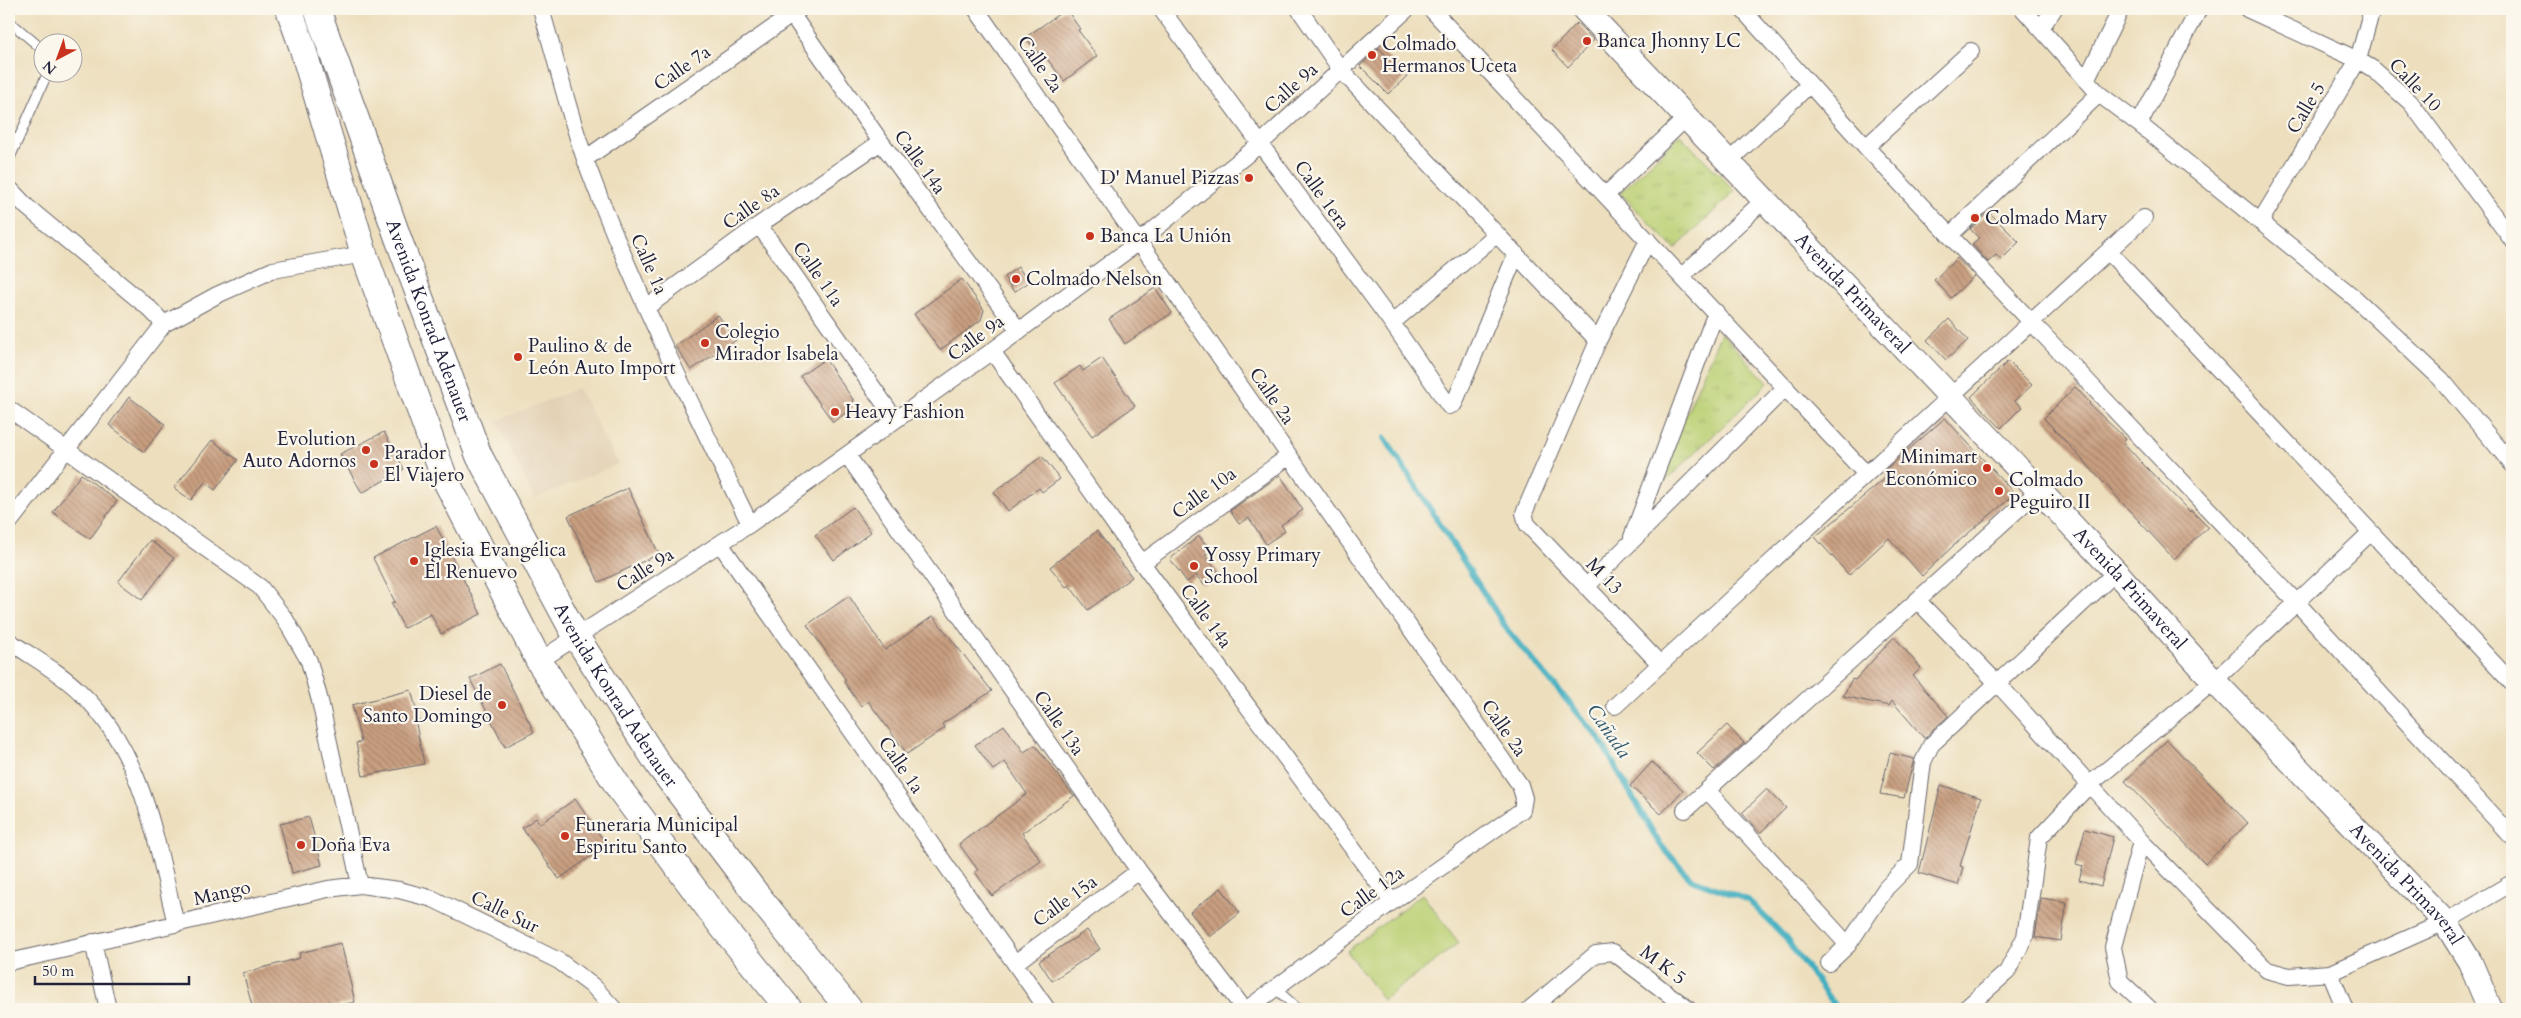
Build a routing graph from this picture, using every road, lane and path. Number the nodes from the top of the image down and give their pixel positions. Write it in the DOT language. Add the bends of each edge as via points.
graph roads {
  1 [pos="288,9"];
  2 [pos="317,9"];
  3 [pos="541,9"];
  4 [pos="976,9"];
  5 [pos="1161,9"];
  6 [pos="1299,9"];
  7 [pos="1407,9"];
  8 [pos="1432,9"];
  9 [pos="1584,9"];
  10 [pos="2023,9"];
  11 [pos="2054,9"];
  12 [pos="2121,9"];
  13 [pos="2199,9"];
  14 [pos="2247,9"];
  15 [pos="2372,9"];
  16 [pos="1749,11"];
  17 [pos="796,12"];
  18 [pos="9,21"];
  19 [pos="2041,28"];
  20 [pos="32,41"];
  21 [pos="1971,51"];
  22 [pos="2358,60"];
  23 [pos="1341,70"];
  24 [pos="2086,80"];
  25 [pos="44,82"];
  26 [pos="1809,85"];
  27 [pos="2099,94"];
  28 [pos="1686,118"];
  29 [pos="2139,124"];
  30 [pos="9,135"];
  31 [pos="17,141"];
  32 [pos="881,142"];
  33 [pos="1260,144"];
  34 [pos="1866,147"];
  35 [pos="9,160"];
  36 [pos="585,160"];
  37 [pos="1728,162"];
  38 [pos="9,188"];
  39 [pos="1606,195"];
  40 [pos="1764,200"];
  41 [pos="2144,218"];
  42 [pos="2260,222"];
  43 [pos="759,225"];
  44 [pos="1497,234"];
  45 [pos="1950,235"];
  46 [pos="1648,240"];
  47 [pos="2512,240"];
  48 [pos="1140,241"];
  49 [pos="2108,251"];
  50 [pos="364,254"];
  51 [pos="1516,254"];
  52 [pos="1682,276"];
  53 [pos="647,307"];
  54 [pos="1716,312"];
  55 [pos="2032,321"];
  56 [pos="1392,323"];
  57 [pos="164,324"];
  58 [pos="1020,331"];
  59 [pos="1598,341"];
  60 [pos="992,351"];
  61 [pos="1786,387"];
  62 [pos="1949,397"];
  63 [pos="9,409"];
  64 [pos="896,419"];
  65 [pos="66,448"];
  66 [pos="847,455"];
  67 [pos="1289,456"];
  68 [pos="2512,464"];
  69 [pos="1866,474"];
  70 [pos="2038,491"];
  71 [pos="9,523"];
  72 [pos="750,524"];
  73 [pos="2371,532"];
  74 [pos="1630,542"];
  75 [pos="721,545"];
  76 [pos="1142,563"];
  77 [pos="2116,572"];
  78 [pos="1586,587"];
  79 [pos="1917,600"];
  80 [pos="2298,604"];
  81 [pos="576,638"];
  82 [pos="9,641"];
  83 [pos="539,661"];
  84 [pos="1660,664"];
  85 [pos="2214,681"];
  86 [pos="1997,683"];
  87 [pos="2512,683"];
  88 [pos="1615,706"];
  89 [pos="2089,785"];
  90 [pos="1707,790"];
  91 [pos="1522,810"];
  92 [pos="1685,810"];
  93 [pos="2512,837"];
  94 [pos="2141,841"];
  95 [pos="1139,871"];
  96 [pos="2512,882"];
  97 [pos="360,885"];
  98 [pos="1392,902"];
  99 [pos="2445,922"];
  100 [pos="176,924"];
  101 [pos="93,942"];
  102 [pos="1848,945"];
  103 [pos="9,962"];
  104 [pos="1015,962"];
  105 [pos="1829,962"];
  106 [pos="2330,973"];
  107 [pos="1275,988"];
  108 [pos="108,1009"];
  109 [pos="614,1009"];
  110 [pos="789,1009"];
  111 [pos="849,1009"];
  112 [pos="1047,1009"];
  113 [pos="1245,1009"];
  114 [pos="1298,1009"];
  115 [pos="1530,1009"];
  116 [pos="1688,1009"];
  117 [pos="1966,1009"];
  118 [pos="2150,1009"];
  119 [pos="2345,1009"];
  120 [pos="2490,1009"];
  1 -- 50 [label="main road, Avenida Konrad Adenauer"];
  2 -- 81 [label="main road, Avenida Konrad Adenauer" via="479,456"];
  3 -- 36 [label="street, Calle 1a"];
  4 -- 48 [label="street, Calle 2a"];
  5 -- 33 [label="street, Calle 1era"];
  6 -- 23 [label="street"];
  7 -- 23 [label="street, Calle 9a"];
  8 -- 39 [label="street"];
  9 -- 28 [label="street, Avenida Primaveral"];
  10 -- 19 [label="street"];
  11 -- 19 [label="street"];
  12 -- 24 [label="street"];
  13 -- 29 [label="street"];
  14 -- 22 [label="street, Calle 10"];
  15 -- 22 [label="street, Calle 5"];
  16 -- 26 [label="street"];
  17 -- 32 [label="street, Calle 14a"];
  17 -- 36 [label="street, Calle 7a"];
  18 -- 20 [label="lane"];
  19 -- 24 [label="street"];
  21 -- 34 [label="street"];
  22 -- 42 [label="street, Calle 5"];
  22 -- 47 [label="street, Calle 10" via="2373,69 2410,103"];
  23 -- 33 [label="street, Calle 9a"];
  23 -- 44 [label="street"];
  24 -- 27 [label="street"];
  25 -- 31 [label="lane"];
  26 -- 34 [label="street"];
  26 -- 37 [label="street"];
  27 -- 29 [label="street"];
  27 -- 45 [label="street"];
  28 -- 37 [label="street, Avenida Primaveral"];
  28 -- 39 [label="street"];
  29 -- 42 [label="street"];
  30 -- 31 [label="lane"];
  31 -- 35 [label="lane"];
  32 -- 43 [label="street, Calle 8a"];
  32 -- 58 [label="street, Calle 14a"];
  33 -- 48 [label="street, Calle 9a"];
  33 -- 56 [label="street, Calle 1era"];
  34 -- 45 [label="street"];
  36 -- 53 [label="street, Calle 1a"];
  37 -- 40 [label="street, Avenida Primaveral"];
  38 -- 57 [label="street"];
  39 -- 46 [label="street"];
  40 -- 52 [label="street"];
  40 -- 62 [label="street, Avenida Primaveral"];
  41 -- 49 [label="street"];
  42 -- 68 [label="street" via="2356,299 2441,379"];
  43 -- 53 [label="street, Calle 8a"];
  43 -- 64 [label="street, Calle 11a"];
  44 -- 51 [label="street"];
  44 -- 56 [label="street"];
  45 -- 55 [label="street"];
  46 -- 52 [label="street"];
  46 -- 59 [label="street"];
  48 -- 58 [label="street, Calle 9a"];
  48 -- 67 [label="street, Calle 2a"];
  49 -- 55 [label="street"];
  49 -- 73 [label="street"];
  50 -- 57 [label="street" via="273,270"];
  50 -- 83 [label="main road, Avenida Konrad Adenauer" via="444,477"];
  51 -- 56 [label="street, Calle 1era" via="1454,404 1448,406"];
  51 -- 59 [label="street"];
  52 -- 54 [label="street"];
  53 -- 72 [label="street, Calle 1a"];
  54 -- 61 [label="street"];
  54 -- 74 [label="street"];
  55 -- 62 [label="street"];
  55 -- 80 [label="street"];
  57 -- 65 [label="street"];
  58 -- 60 [label="street, Calle 9a"];
  59 -- 78 [label="street, M 13" via="1524,513 1527,524"];
  60 -- 64 [label="street, Calle 9a"];
  60 -- 76 [label="street, Calle 14a"];
  61 -- 69 [label="street"];
  61 -- 74 [label="street"];
  62 -- 69 [label="street"];
  62 -- 70 [label="street, Avenida Primaveral"];
  63 -- 65 [label="street"];
  64 -- 66 [label="street, Calle 9a"];
  65 -- 71 [label="street"];
  65 -- 97 [label="street" via="260,587 285,619 309,661"];
  66 -- 72 [label="street, Calle 9a"];
  66 -- 95 [label="street, Calle 13a"];
  67 -- 76 [label="street, Calle 10a"];
  67 -- 91 [label="street, Calle 2a" via="1520,785 1524,798"];
  69 -- 84 [label="street"];
  70 -- 77 [label="street, Avenida Primaveral"];
  70 -- 79 [label="street"];
  72 -- 75 [label="street, Calle 9a"];
  73 -- 80 [label="street"];
  73 -- 87 [label="street"];
  74 -- 78 [label="street"];
  75 -- 81 [label="street, Calle 9a"];
  75 -- 104 [label="street, Calle 1a"];
  76 -- 98 [label="street, Calle 14a"];
  77 -- 85 [label="street, Avenida Primaveral"];
  77 -- 86 [label="street"];
  78 -- 84 [label="street, M 13"];
  79 -- 86 [label="street"];
  79 -- 90 [label="street"];
  80 -- 85 [label="street"];
  80 -- 93 [label="street"];
  81 -- 83 [label="street, Calle 9a"];
  81 -- 111 [label="main road, Avenida Konrad Adenauer" via="660,767"];
  82 -- 100 [label="street" via="80,692 104,720 129,758 143,790"];
  83 -- 110 [label="main road, Avenida Konrad Adenauer" via="621,791 720,925"];
  84 -- 88 [label="street"];
  85 -- 89 [label="street"];
  85 -- 99 [label="street, Avenida Primaveral"];
  86 -- 89 [label="street"];
  86 -- 102 [label="street" via="1931,745 1923,762 1910,864 1886,888"];
  89 -- 94 [label="street"];
  89 -- 117 [label="street" via="2039,838 2025,937 2007,972"];
  90 -- 92 [label="street"];
  90 -- 102 [label="street"];
  91 -- 98 [label="street, Calle 12a"];
  94 -- 106 [label="street" via="2267,970 2289,976"];
  94 -- 118 [label="street" via="2113,947 2120,981"];
  95 -- 104 [label="street, Calle 15a"];
  95 -- 113 [label="street, Calle 13a"];
  96 -- 99 [label="street"];
  97 -- 100 [label="street, Mango" via="328,889"];
  97 -- 109 [label="street, Calle Sur" via="433,899 558,961 594,987"];
  98 -- 107 [label="street, Calle 12a"];
  99 -- 106 [label="street"];
  99 -- 120 [label="street, Avenida Primaveral" via="2470,962"];
  100 -- 101 [label="street, Mango"];
  101 -- 103 [label="street, Mango"];
  101 -- 108 [label="street"];
  102 -- 105 [label="street"];
  104 -- 112 [label="street, Calle 1a"];
  106 -- 119 [label="street"];
  107 -- 113 [label="street, Calle 12a"];
  107 -- 114 [label="lane"];
  115 -- 116 [label="street, M K 5" via="1596,954 1613,952"];
}
